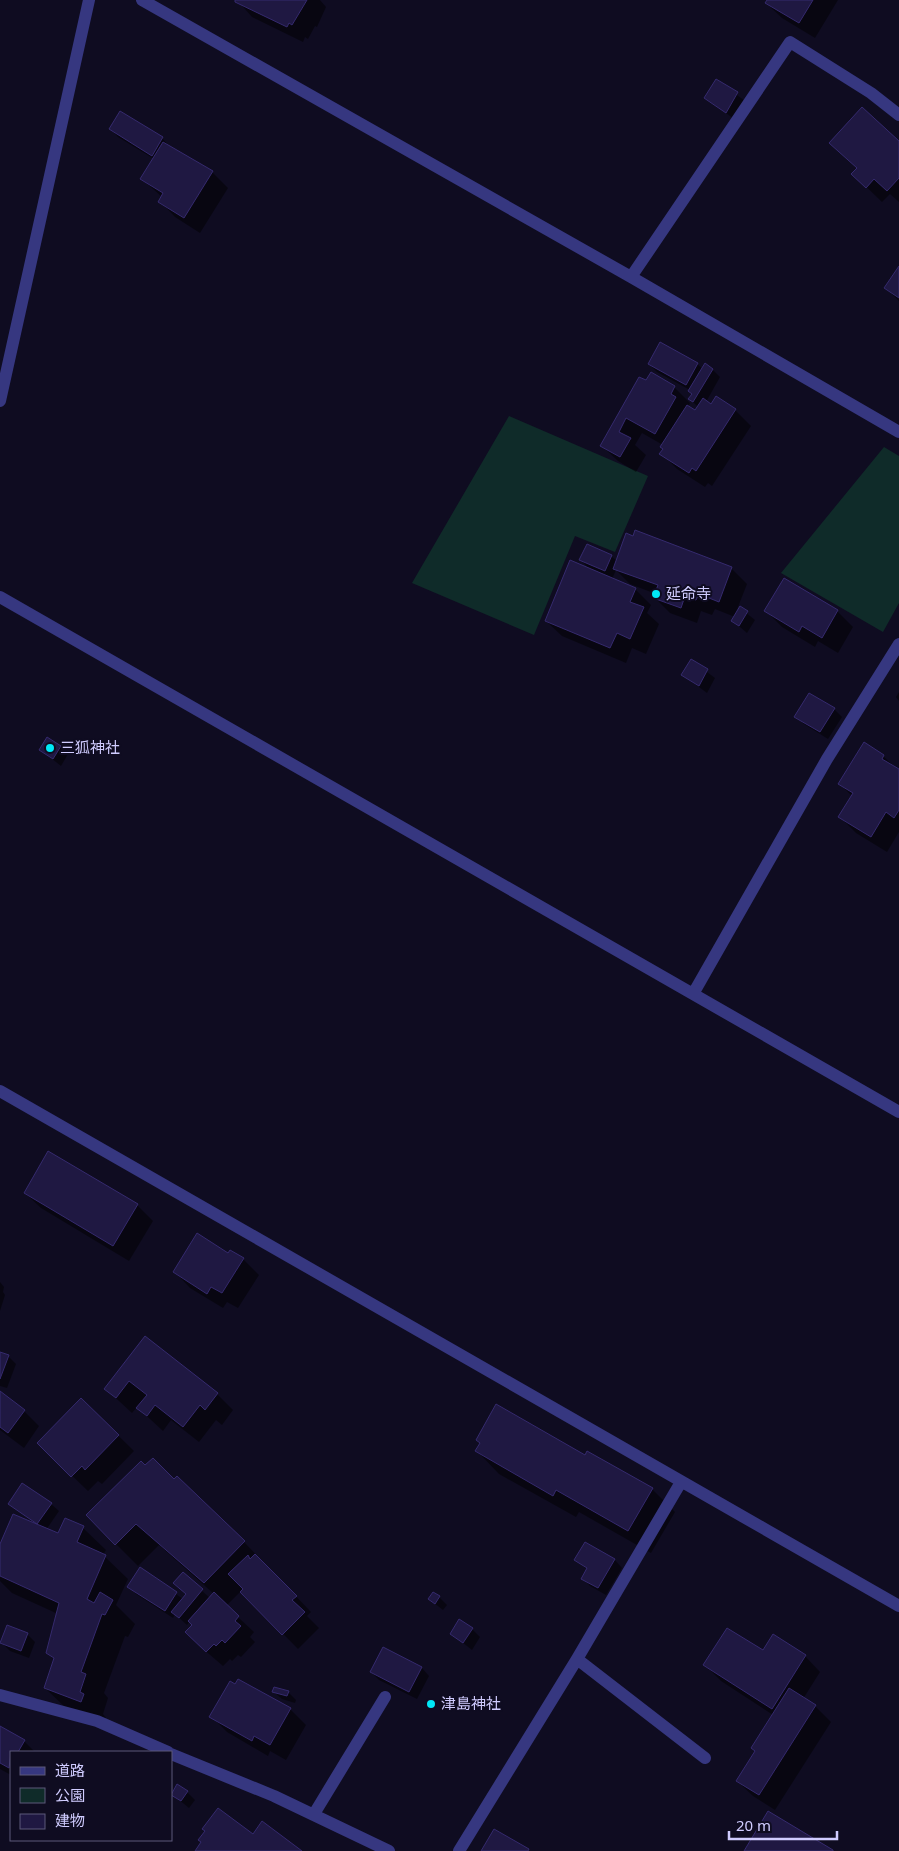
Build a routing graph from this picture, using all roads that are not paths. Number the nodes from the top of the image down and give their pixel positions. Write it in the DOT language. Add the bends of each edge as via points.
graph roads {
  1 [pos="89,0"];
  2 [pos="142,0"];
  3 [pos="899,114"];
  4 [pos="631,277"];
  5 [pos="0,401"];
  6 [pos="899,432"];
  7 [pos="0,597"];
  8 [pos="899,644"];
  9 [pos="693,994"];
  10 [pos="0,1091"];
  11 [pos="899,1112"];
  12 [pos="681,1482"];
  13 [pos="899,1606"];
  14 [pos="578,1659"];
  15 [pos="0,1695"];
  16 [pos="385,1697"];
  17 [pos="165,1751"];
  18 [pos="172,1754"];
  19 [pos="705,1758"];
  20 [pos="314,1814"];
  21 [pos="389,1851"];
  22 [pos="459,1851"];
  1 -- 5 [label="street"];
  2 -- 4 [label="street"];
  3 -- 4 [label="street" via="872,93 790,42"];
  4 -- 6 [label="street"];
  7 -- 9 [label="street"];
  8 -- 9 [label="street" via="827,759"];
  9 -- 11 [label="street"];
  10 -- 12 [label="street"];
  12 -- 13 [label="street"];
  12 -- 14 [label="street"];
  14 -- 19 [label="street"];
  14 -- 22 [label="street"];
  15 -- 17 [label="street" via="97,1721"];
  16 -- 20 [label="street"];
  18 -- 20 [label="street"];
  20 -- 21 [label="street"];
}
